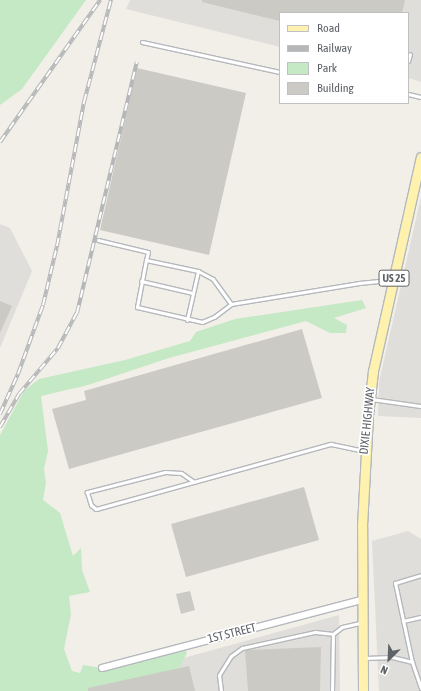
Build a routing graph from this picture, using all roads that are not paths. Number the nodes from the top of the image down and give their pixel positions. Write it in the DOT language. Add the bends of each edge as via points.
graph roads {
  1 [pos="142,42"];
  2 [pos="410,54"];
  3 [pos="409,58"];
  4 [pos="279,72"];
  5 [pos="409,94"];
  6 [pos="421,96"];
  7 [pos="421,157"];
  8 [pos="418,188"];
  9 [pos="98,240"];
  10 [pos="146,260"];
  11 [pos="198,271"];
  12 [pos="141,281"];
  13 [pos="392,284"];
  14 [pos="194,293"];
  15 [pos="231,304"];
  16 [pos="187,320"];
  17 [pos="370,399"];
  18 [pos="421,406"];
  19 [pos="364,451"];
  20 [pos="194,482"];
  21 [pos="421,575"];
  22 [pos="362,600"];
  23 [pos="421,617"];
  24 [pos="403,621"];
  25 [pos="362,623"];
  26 [pos="333,634"];
  27 [pos="363,658"];
  28 [pos="412,662"];
  29 [pos="102,668"];
  30 [pos="421,688"];
  31 [pos="222,691"];
  32 [pos="332,691"];
  33 [pos="363,691"];
  1 -- 4 [label="lane"];
  2 -- 3 [label="lane"];
  5 -- 6 [label="lane"];
  7 -- 8 [label="main road, DIXIE HIGHWAY / US 25"];
  8 -- 13 [label="main road, DIXIE HIGHWAY / US 25"];
  9 -- 10 [label="lane" via="148,252"];
  10 -- 11 [label="lane"];
  10 -- 12 [label="lane"];
  11 -- 14 [label="lane"];
  11 -- 15 [label="lane" via="213,279"];
  12 -- 14 [label="lane"];
  12 -- 16 [label="lane" via="137,307"];
  13 -- 15 [label="lane" via="378,281 359,283"];
  13 -- 17 [label="main road, DIXIE HIGHWAY / US 25"];
  14 -- 16 [label="lane"];
  15 -- 16 [label="lane" via="214,318 202,322"];
  17 -- 18 [label="lane"];
  17 -- 19 [label="main road, DIXIE HIGHWAY / US 25"];
  19 -- 20 [label="lane" via="331,444"];
  19 -- 22 [label="main road, DIXIE HIGHWAY / US 25"];
  20 -- 20 [label="lane" via="96,509 91,505 87,492 165,472 181,473"];
  21 -- 24 [label="lane" via="395,582"];
  22 -- 25 [label="main road, DIXIE HIGHWAY / US 25"];
  22 -- 29 [label="street, 1ST STREET"];
  23 -- 24 [label="lane"];
  24 -- 28 [label="lane"];
  25 -- 26 [label="lane" via="342,627"];
  25 -- 27 [label="main road, DIXIE HIGHWAY / US 25"];
  26 -- 31 [label="lane" via="315,632 242,648 231,656 219,675"];
  26 -- 32 [label="lane"];
  27 -- 28 [label="lane" via="392,657"];
  27 -- 33 [label="main road, DIXIE HIGHWAY / US 25"];
  28 -- 30 [label="lane"];
}
